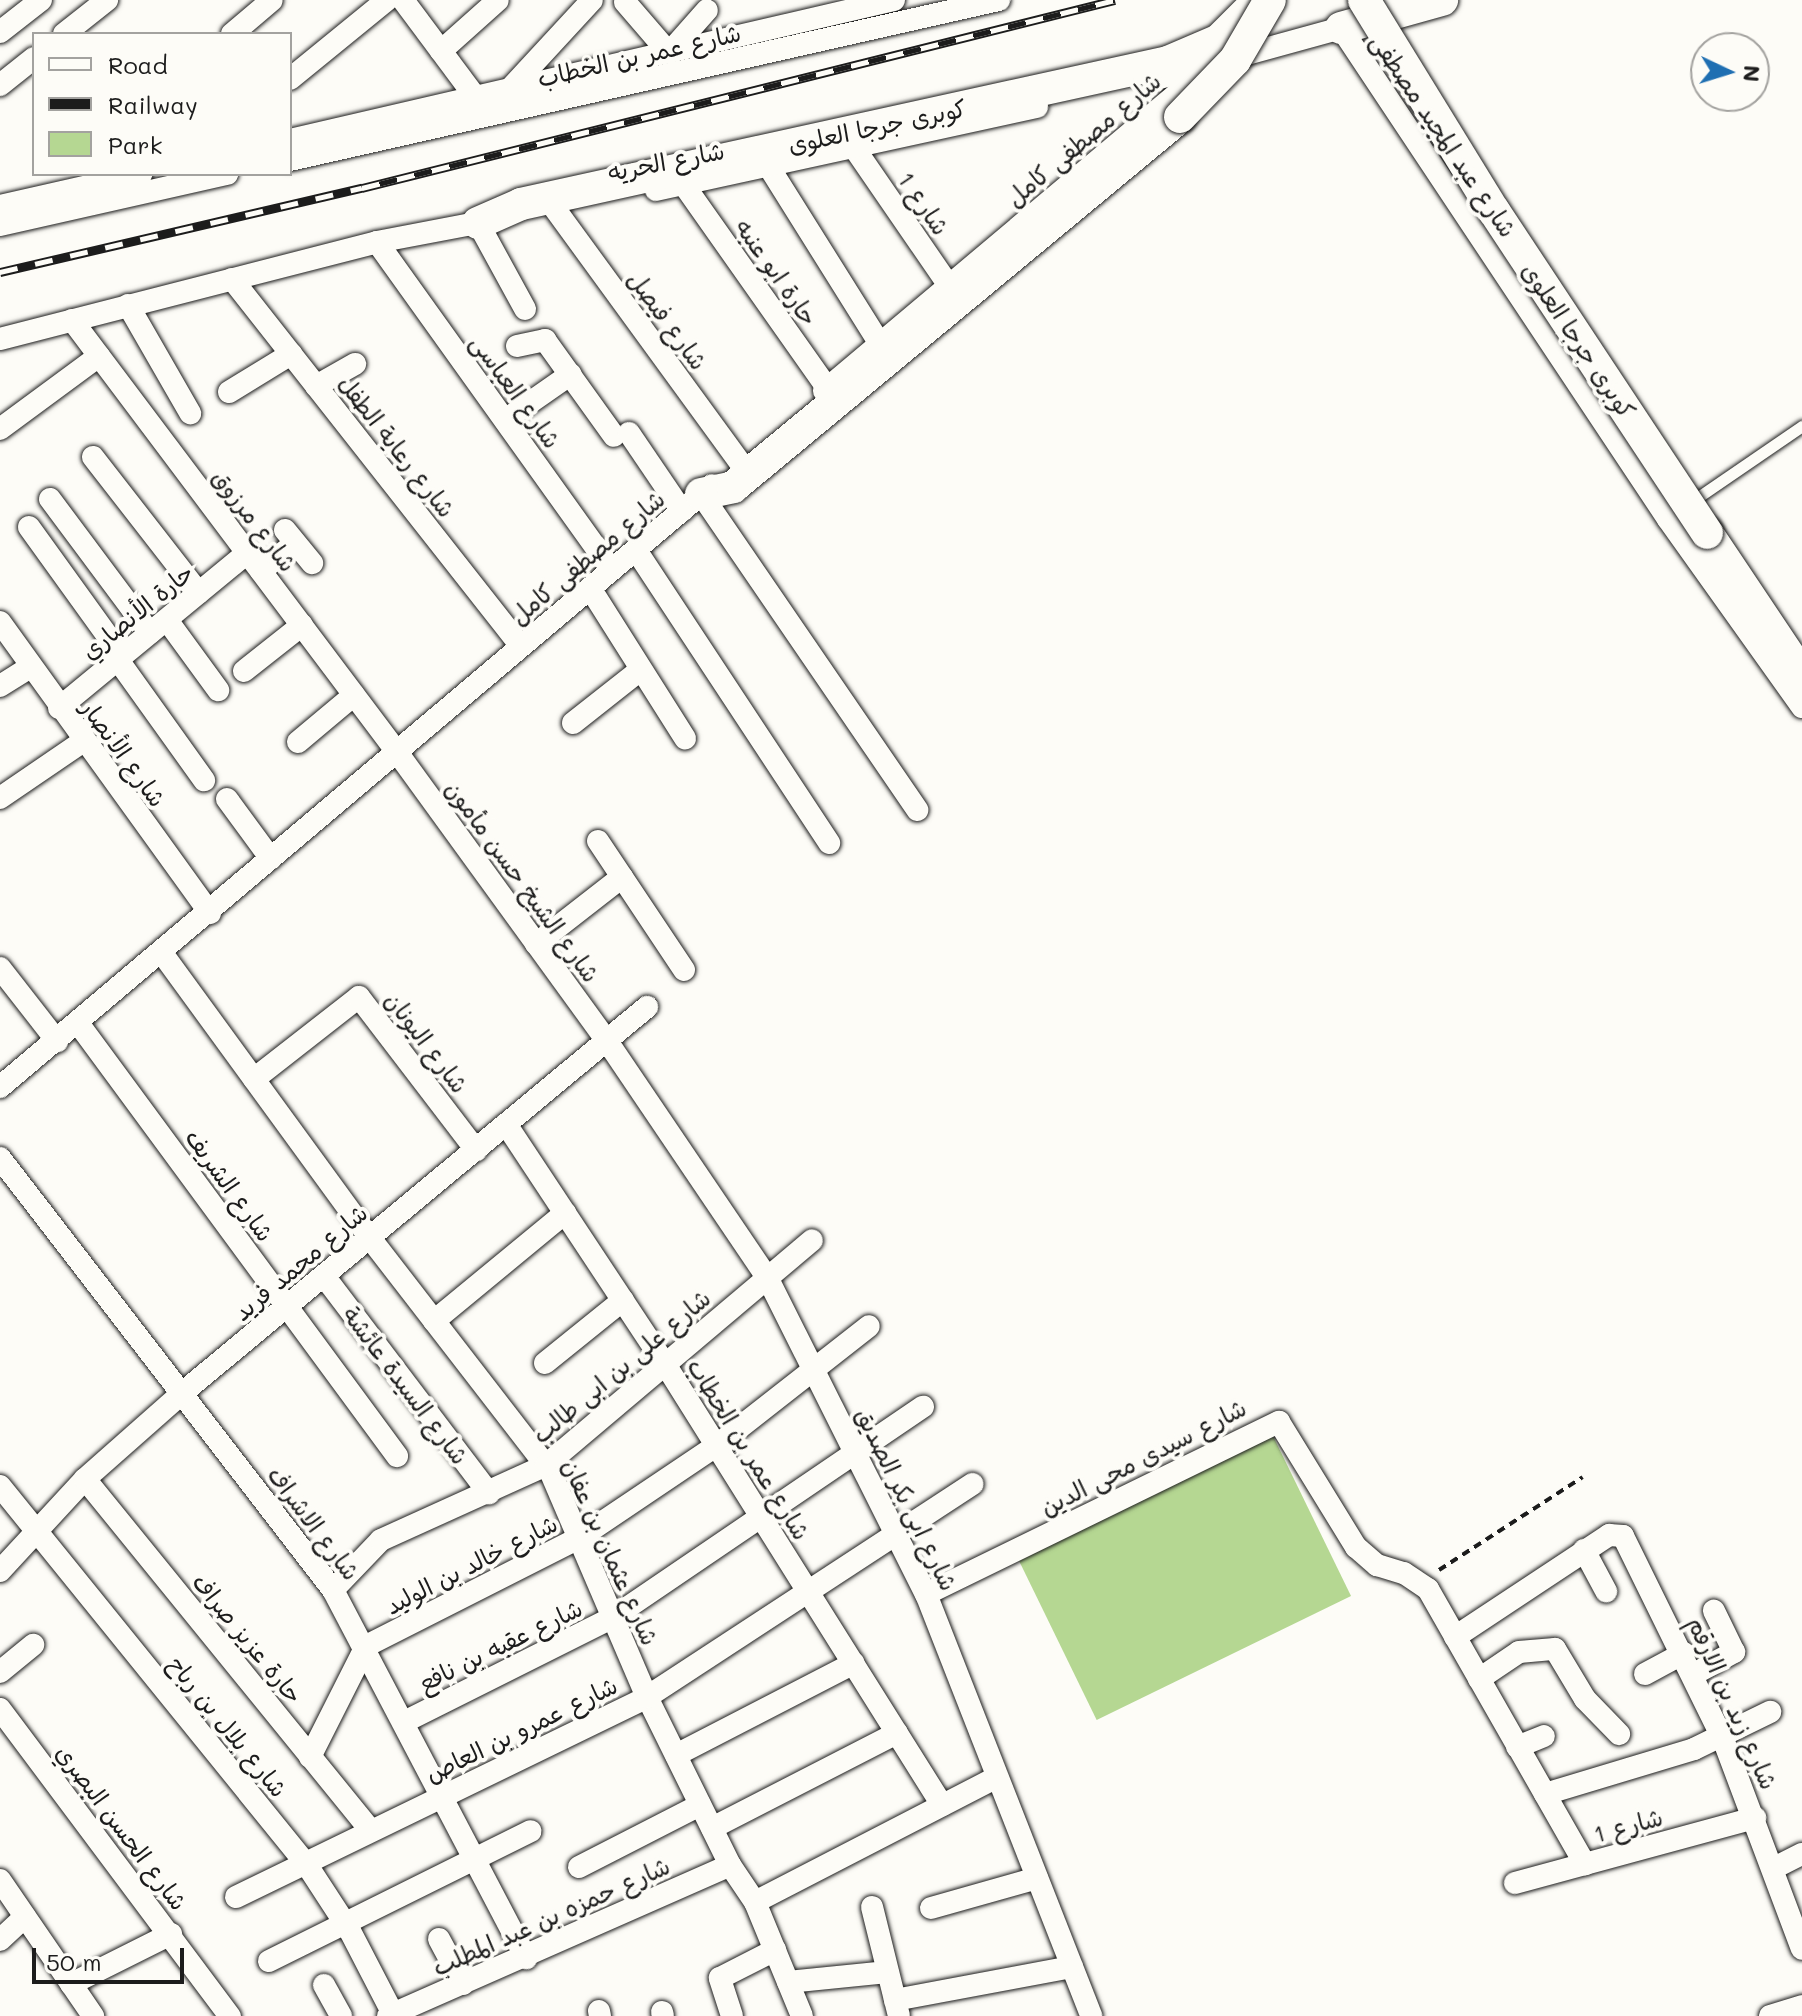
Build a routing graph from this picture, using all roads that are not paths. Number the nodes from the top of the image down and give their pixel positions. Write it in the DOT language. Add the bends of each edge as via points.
graph roads {
  1 [pos="41,0"];
  2 [pos="107,0"];
  3 [pos="272,0"];
  4 [pos="387,0"];
  5 [pos="403,0"];
  6 [pos="498,0"];
  7 [pos="592,0"];
  8 [pos="894,0"];
  9 [pos="999,0"];
  10 [pos="1259,0"];
  11 [pos="1270,0"];
  12 [pos="1364,0"];
  13 [pos="1442,0"];
  14 [pos="625,2"];
  15 [pos="707,10"];
  16 [pos="1341,28"];
  17 [pos="0,32"];
  18 [pos="67,32"];
  19 [pos="234,32"];
  20 [pos="441,51"];
  21 [pos="669,53"];
  22 [pos="32,60"];
  23 [pos="1208,67"];
  24 [pos="292,77"];
  25 [pos="0,85"];
  26 [pos="509,90"];
  27 [pos="476,98"];
  28 [pos="292,140"];
  29 [pos="855,149"];
  30 [pos="292,160"];
  31 [pos="769,167"];
  32 [pos="72,176"];
  33 [pos="132,176"];
  34 [pos="218,176"];
  35 [pos="684,185"];
  36 [pos="52,194"];
  37 [pos="0,206"];
  38 [pos="555,209"];
  39 [pos="478,223"];
  40 [pos="0,225"];
  41 [pos="377,242"];
  42 [pos="232,279"];
  43 [pos="949,286"];
  44 [pos="128,305"];
  45 [pos="525,309"];
  46 [pos="72,320"];
  47 [pos="0,339"];
  48 [pos="880,344"];
  49 [pos="517,346"];
  50 [pos="291,354"];
  51 [pos="99,356"];
  52 [pos="355,364"];
  53 [pos="571,374"];
  54 [pos="316,386"];
  55 [pos="827,388"];
  56 [pos="229,392"];
  57 [pos="190,413"];
  58 [pos="505,420"];
  59 [pos="1802,426"];
  60 [pos="0,429"];
  61 [pos="93,457"];
  62 [pos="740,463"];
  63 [pos="50,499"];
  64 [pos="692,502"];
  65 [pos="595,506"];
  66 [pos="1668,519"];
  67 [pos="577,521"];
  68 [pos="29,527"];
  69 [pos="636,550"];
  70 [pos="254,562"];
  71 [pos="312,563"];
  72 [pos="612,570"];
  73 [pos="590,588"];
  74 [pos="199,593"];
  75 [pos="0,622"];
  76 [pos="302,625"];
  77 [pos="158,626"];
  78 [pos="521,646"];
  79 [pos="120,658"];
  80 [pos="30,667"];
  81 [pos="640,670"];
  82 [pos="244,671"];
  83 [pos="1802,675"];
  84 [pos="0,686"];
  85 [pos="218,690"];
  86 [pos="354,695"];
  87 [pos="1802,707"];
  88 [pos="59,708"];
  89 [pos="573,723"];
  90 [pos="685,738"];
  91 [pos="82,742"];
  92 [pos="298,742"];
  93 [pos="397,752"];
  94 [pos="204,780"];
  95 [pos="0,798"];
  96 [pos="227,799"];
  97 [pos="917,810"];
  98 [pos="598,841"];
  99 [pos="829,843"];
  100 [pos="271,859"];
  101 [pos="622,877"];
  102 [pos="210,913"];
  103 [pos="536,944"];
  104 [pos="162,953"];
  105 [pos="0,968"];
  106 [pos="684,970"];
  107 [pos="647,1007"];
  108 [pos="78,1023"];
  109 [pos="57,1041"];
  110 [pos="607,1041"];
  111 [pos="254,1079"];
  112 [pos="0,1087"];
  113 [pos="506,1124"];
  114 [pos="476,1150"];
  115 [pos="0,1158"];
  116 [pos="565,1213"];
  117 [pos="370,1238"];
  118 [pos="812,1240"];
  119 [pos="324,1276"];
  120 [pos="767,1277"];
  121 [pos="623,1300"];
  122 [pos="287,1306"];
  123 [pos="434,1321"];
  124 [pos="869,1326"];
  125 [pos="545,1363"];
  126 [pos="665,1364"];
  127 [pos="813,1367"];
  128 [pos="181,1394"];
  129 [pos="923,1407"];
  130 [pos="716,1446"];
  131 [pos="856,1453"];
  132 [pos="397,1456"];
  133 [pos="546,1465"];
  134 [pos="85,1479"];
  135 [pos="973,1484"];
  136 [pos="0,1486"];
  137 [pos="489,1493"];
  138 [pos="762,1518"];
  139 [pos="36,1530"];
  140 [pos="896,1534"];
  141 [pos="579,1538"];
  142 [pos="1584,1550"];
  143 [pos="0,1571"];
  144 [pos="333,1590"];
  145 [pos="808,1591"];
  146 [pos="1606,1591"];
  147 [pos="926,1594"];
  148 [pos="1714,1611"];
  149 [pos="612,1618"];
  150 [pos="1455,1637"];
  151 [pos="33,1645"];
  152 [pos="366,1646"];
  153 [pos="1684,1653"];
  154 [pos="854,1663"];
  155 [pos="0,1672"];
  156 [pos="1645,1674"];
  157 [pos="1694,1674"];
  158 [pos="1479,1679"];
  159 [pos="647,1697"];
  160 [pos="0,1709"];
  161 [pos="1770,1712"];
  162 [pos="406,1721"];
  163 [pos="897,1733"];
  164 [pos="1619,1734"];
  165 [pos="1544,1736"];
  166 [pos="1723,1739"];
  167 [pos="1517,1747"];
  168 [pos="676,1755"];
  169 [pos="310,1757"];
  170 [pos="997,1777"];
  171 [pos="1545,1794"];
  172 [pos="443,1795"];
  173 [pos="700,1805"];
  174 [pos="942,1805"];
  175 [pos="1755,1818"];
  176 [pos="712,1828"];
  177 [pos="370,1830"];
  178 [pos="531,1831"];
  179 [pos="1802,1854"];
  180 [pos="475,1859"];
  181 [pos="305,1862"];
  182 [pos="1585,1864"];
  183 [pos="730,1865"];
  184 [pos="579,1867"];
  185 [pos="1774,1868"];
  186 [pos="1037,1878"];
  187 [pos="0,1880"];
  188 [pos="1515,1883"];
  189 [pos="236,1897"];
  190 [pos="755,1902"];
  191 [pos="872,1907"];
  192 [pos="931,1908"];
  193 [pos="25,1917"];
  194 [pos="345,1923"];
  195 [pos="171,1934"];
  196 [pos="439,1939"];
  197 [pos="0,1940"];
  198 [pos="1802,1949"];
  199 [pos="775,1950"];
  200 [pos="526,1958"];
  201 [pos="269,1961"];
  202 [pos="1072,1967"];
  203 [pos="888,1972"];
  204 [pos="788,1982"];
  205 [pos="71,1984"];
  206 [pos="463,1984"];
  207 [pos="324,1985"];
  208 [pos="1802,2006"];
  209 [pos="897,2008"];
  210 [pos="390,2015"];
  211 [pos="93,2016"];
  212 [pos="230,2016"];
  213 [pos="341,2016"];
  214 [pos="732,2016"];
  215 [pos="802,2016"];
  216 [pos="1091,2016"];
  217 [pos="1770,2016"];
  1 -- 17 [label="street"];
  2 -- 18 [label="street"];
  3 -- 19 [label="street"];
  4 -- 24 [label="street"];
  5 -- 20 [label="street"];
  6 -- 20 [label="street"];
  7 -- 26 [label="street"];
  8 -- 21 [label="street, شارع عمر بن الخطاب"];
  9 -- 30 [label="street, شارع عمر بن الخطاب"];
  10 -- 39 [label="street, كوبرى جرجا العلوى" via="1219,40 1168,62 521,204"];
  11 -- 64 [label="street, bridge" via="1235,60 1180,117 733,487"];
  12 -- 83 [label="street, كوبرى جرجا العلوى, bridge" via="1494,211"];
  13 -- 16 [label="street"];
  14 -- 21 [label="street"];
  15 -- 21 [label="street"];
  16 -- 23 [label="street, شارع الحريه"];
  16 -- 66 [label="street, شارع عبد المجيد مصطفى"];
  20 -- 27 [label="street"];
  21 -- 26 [label="street, شارع عمر بن الخطاب"];
  22 -- 25 [label="street"];
  23 -- 29 [label="street, شارع الحريه"];
  23 -- 43 [label="street, شارع مصطفى كامل"];
  26 -- 27 [label="street, شارع عمر بن الخطاب"];
  27 -- 28 [label="street, شارع عمر بن الخطاب"];
  29 -- 31 [label="street, شارع الحريه"];
  29 -- 43 [label="street, شارع 1"];
  31 -- 35 [label="street, شارع الحريه"];
  31 -- 48 [label="street"];
  32 -- 36 [label="street"];
  33 -- 36 [label="street"];
  34 -- 40 [label="street"];
  35 -- 38 [label="street, شارع الحريه"];
  35 -- 55 [label="street, حارة ابو عنبه"];
  36 -- 37 [label="street"];
  38 -- 39 [label="street, شارع الحريه"];
  38 -- 62 [label="street, شارع فيصل"];
  39 -- 41 [label="street, شارع الحريه"];
  39 -- 45 [label="street"];
  41 -- 42 [label="street, شارع الحريه"];
  41 -- 58 [label="street, شارع العباسى"];
  42 -- 44 [label="street, شارع الحريه"];
  42 -- 50 [label="street, شارع رعاية الطفل"];
  43 -- 48 [label="street, شارع مصطفى كامل"];
  44 -- 46 [label="street, شارع الحريه"];
  44 -- 57 [label="street"];
  46 -- 47 [label="street, شارع الحريه"];
  46 -- 51 [label="street, شارع مرزوق"];
  48 -- 55 [label="street, شارع مصطفى كامل"];
  49 -- 53 [label="street" via="545,340"];
  50 -- 54 [label="street, شارع رعاية الطفل"];
  50 -- 56 [label="street"];
  51 -- 60 [label="street"];
  51 -- 70 [label="street, شارع مرزوق"];
  52 -- 54 [label="street"];
  53 -- 58 [label="street"];
  53 -- 64 [label="street" via="622,434"];
  54 -- 78 [label="street, شارع رعاية الطفل"];
  55 -- 62 [label="street, شارع مصطفى كامل"];
  58 -- 67 [label="street, شارع العباسى"];
  59 -- 66 [label="lane"];
  61 -- 74 [label="street"];
  62 -- 64 [label="street, شارع مصطفى كامل"];
  63 -- 77 [label="street"];
  64 -- 69 [label="street, شارع مصطفى كامل"];
  64 -- 97 [label="street"];
  65 -- 67 [label="street"];
  66 -- 87 [label="street, شارع عبد المجيد مصطفى"];
  67 -- 72 [label="street, شارع العباسى"];
  68 -- 79 [label="street"];
  69 -- 72 [label="street, شارع مصطفى كامل"];
  69 -- 99 [label="street"];
  70 -- 71 [label="street, حارة الأنصاري" via="290,537"];
  70 -- 74 [label="street, حارة الأنصاري"];
  70 -- 76 [label="street, شارع مرزوق"];
  72 -- 73 [label="street, شارع مصطفى كامل"];
  73 -- 78 [label="street, شارع مصطفى كامل"];
  73 -- 81 [label="street"];
  74 -- 77 [label="street, حارة الأنصاري"];
  75 -- 80 [label="street, شارع الأنصار"];
  76 -- 82 [label="street"];
  76 -- 86 [label="street, شارع مرزوق"];
  77 -- 79 [label="street, حارة الأنصاري"];
  77 -- 85 [label="street"];
  78 -- 93 [label="street, شارع مصطفى كامل"];
  79 -- 88 [label="street, حارة الأنصاري"];
  79 -- 94 [label="street"];
  80 -- 84 [label="street"];
  80 -- 88 [label="street, شارع الأنصار"];
  81 -- 89 [label="street"];
  81 -- 90 [label="street"];
  86 -- 92 [label="street"];
  86 -- 93 [label="street, شارع مرزوق"];
  88 -- 91 [label="street, شارع الأنصار"];
  91 -- 95 [label="street"];
  91 -- 102 [label="street, شارع الأنصار"];
  93 -- 100 [label="street, شارع مصطفى كامل"];
  93 -- 103 [label="street, شارع الشيخ حسن مأمون"];
  96 -- 100 [label="street"];
  98 -- 101 [label="street"];
  100 -- 102 [label="street, شارع مصطفى كامل"];
  101 -- 103 [label="street"];
  101 -- 106 [label="street"];
  102 -- 104 [label="street, شارع مصطفى كامل"];
  103 -- 110 [label="street, شارع الشيخ حسن مأمون"];
  104 -- 108 [label="street, شارع مصطفى كامل"];
  104 -- 111 [label="street, شارع عثمان بن عفان"];
  105 -- 109 [label="street"];
  107 -- 110 [label="street, شارع محمد فريد"];
  108 -- 109 [label="street, شارع مصطفى كامل"];
  108 -- 122 [label="street, شارع الشريف"];
  109 -- 112 [label="street, شارع مصطفى كامل"];
  110 -- 113 [label="street, شارع محمد فريد"];
  110 -- 120 [label="street, شارع ابى بكر الصديق"];
  111 -- 114 [label="street, شارع اليونان" via="359,997"];
  111 -- 117 [label="street, شارع عثمان بن عفان"];
  113 -- 114 [label="street, شارع محمد فريد"];
  113 -- 116 [label="street, شارع عمر بن الخطاب"];
  114 -- 117 [label="street, شارع محمد فريد"];
  115 -- 128 [label="street, شارع الاشراف"];
  116 -- 121 [label="street, شارع عمر بن الخطاب"];
  116 -- 123 [label="street"];
  117 -- 119 [label="street, شارع محمد فريد"];
  117 -- 123 [label="street, شارع عثمان بن عفان"];
  118 -- 120 [label="street, شارع على بن ابى طالب"];
  119 -- 122 [label="street, شارع محمد فريد"];
  119 -- 137 [label="street, شارع السيدة عائشة"];
  120 -- 126 [label="street, شارع على بن ابى طالب"];
  120 -- 127 [label="street, شارع ابى بكر الصديق"];
  121 -- 125 [label="street"];
  121 -- 126 [label="street, شارع عمر بن الخطاب"];
  122 -- 128 [label="street, شارع محمد فريد"];
  122 -- 132 [label="street, شارع الشريف"];
  123 -- 133 [label="street, شارع عثمان بن عفان"];
  124 -- 127 [label="street, شارع خالد بن الوليد"];
  126 -- 130 [label="street, شارع عمر بن الخطاب"];
  126 -- 133 [label="street, شارع على بن ابى طالب"];
  127 -- 130 [label="street, شارع خالد بن الوليد"];
  127 -- 131 [label="street, شارع ابى بكر الصديق"];
  128 -- 134 [label="street, شارع محمد فريد"];
  128 -- 144 [label="street, شارع الاشراف"];
  129 -- 131 [label="street, شارع عقبه بن نافع"];
  130 -- 138 [label="street, شارع عمر بن الخطاب"];
  130 -- 141 [label="street, شارع خالد بن الوليد"];
  131 -- 138 [label="street, شارع عقبه بن نافع"];
  131 -- 140 [label="street, شارع ابى بكر الصديق"];
  133 -- 137 [label="street, شارع على بن ابى طالب"];
  133 -- 141 [label="street, شارع عثمان بن عفان"];
  134 -- 139 [label="street, شارع محمد فريد"];
  134 -- 169 [label="street, حارة عزيز صراف"];
  135 -- 140 [label="street, شارع عمرو بن العاص"];
  136 -- 139 [label="street, شارع بلال بن رباح"];
  137 -- 144 [label="street, شارع على بن ابى طالب" via="381,1540"];
  138 -- 145 [label="street, شارع عمر بن الخطاب"];
  138 -- 149 [label="street, شارع عقبه بن نافع"];
  139 -- 143 [label="street, شارع محمد فريد"];
  139 -- 181 [label="street, شارع بلال بن رباح"];
  140 -- 145 [label="street, شارع عمرو بن العاص"];
  140 -- 147 [label="street, شارع ابى بكر الصديق"];
  141 -- 149 [label="street, شارع عثمان بن عفان"];
  141 -- 152 [label="street, شارع خالد بن الوليد"];
  142 -- 146 [label="street"];
  142 -- 150 [label="street"];
  142 -- 153 [label="street, شارع زيد بن الارقم" via="1616,1533 1629,1541"];
  144 -- 152 [label="street, شارع الاشراف"];
  145 -- 154 [label="street, شارع عمر بن الخطاب"];
  145 -- 159 [label="street, شارع عمرو بن العاص"];
  147 -- 150 [label="street, شارع سيدى محى الدين" via="1274,1421 1287,1428 1356,1547 1377,1565 1420,1582"];
  147 -- 170 [label="street, شارع ابى بكر الصديق"];
  148 -- 157 [label="street" via="1734,1652"];
  149 -- 159 [label="street, شارع عثمان بن عفان"];
  149 -- 162 [label="street, شارع عقبه بن نافع"];
  150 -- 158 [label="street"];
  151 -- 155 [label="street"];
  152 -- 162 [label="street, شارع الاشراف"];
  152 -- 169 [label="street"];
  153 -- 156 [label="street"];
  153 -- 157 [label="street, شارع زيد بن الارقم"];
  154 -- 163 [label="street, شارع عمر بن الخطاب"];
  154 -- 168 [label="street"];
  157 -- 166 [label="street, شارع زيد بن الارقم"];
  158 -- 164 [label="street" via="1519,1652 1533,1655 1552,1648 1585,1699"];
  158 -- 167 [label="street"];
  159 -- 168 [label="street, شارع عثمان بن عفان"];
  159 -- 172 [label="street, شارع عمرو بن العاص"];
  160 -- 195 [label="street, شارع الحسن البصري"];
  161 -- 166 [label="street"];
  162 -- 172 [label="street, شارع الاشراف"];
  163 -- 174 [label="street, شارع عمر بن الخطاب"];
  163 -- 176 [label="street"];
  165 -- 167 [label="street"];
  166 -- 171 [label="street"];
  166 -- 175 [label="street, شارع زيد بن الارقم"];
  167 -- 171 [label="street"];
  168 -- 173 [label="street, شارع عثمان بن عفان"];
  169 -- 177 [label="street, حارة عزيز صراف"];
  170 -- 174 [label="street"];
  170 -- 186 [label="street, شارع ابى بكر الصديق"];
  171 -- 182 [label="street"];
  172 -- 177 [label="street, شارع عمرو بن العاص"];
  172 -- 180 [label="street, شارع الاشراف"];
  173 -- 176 [label="street, شارع عثمان بن عفان"];
  173 -- 184 [label="street"];
  174 -- 190 [label="street"];
  175 -- 182 [label="street, شارع 1"];
  175 -- 185 [label="street, شارع زيد بن الارقم"];
  176 -- 183 [label="street, شارع عثمان بن عفان"];
  177 -- 181 [label="street, شارع عمرو بن العاص"];
  178 -- 180 [label="street"];
  179 -- 185 [label="street"];
  180 -- 194 [label="street"];
  180 -- 200 [label="street, شارع الاشراف"];
  181 -- 189 [label="street, شارع عمرو بن العاص"];
  181 -- 194 [label="street, شارع بلال بن رباح"];
  182 -- 188 [label="street, شارع 1"];
  183 -- 190 [label="street, شارع عثمان بن عفان"];
  183 -- 200 [label="street, شارع حمزه بن عبد المطلب"];
  185 -- 198 [label="street, شارع زيد بن الارقم"];
  186 -- 192 [label="street"];
  186 -- 202 [label="street, شارع ابى بكر الصديق"];
  187 -- 193 [label="street"];
  190 -- 199 [label="street, شارع عثمان بن عفان"];
  191 -- 203 [label="street"];
  193 -- 197 [label="street"];
  193 -- 205 [label="street"];
  194 -- 201 [label="street"];
  194 -- 210 [label="street, شارع بلال بن رباح"];
  195 -- 205 [label="street"];
  195 -- 212 [label="street, شارع الحسن البصري"];
  196 -- 206 [label="street"];
  199 -- 204 [label="street, شارع عثمان بن عفان"];
  199 -- 214 [label="street" via="720,1978"];
  200 -- 206 [label="street, شارع حمزه بن عبد المطلب"];
  202 -- 209 [label="street"];
  202 -- 216 [label="street, شارع ابى بكر الصديق"];
  203 -- 204 [label="street"];
  203 -- 209 [label="street"];
  204 -- 215 [label="street, شارع عثمان بن عفان"];
  205 -- 211 [label="street"];
  206 -- 210 [label="street, شارع حمزه بن عبد المطلب"];
  207 -- 213 [label="street"];
  208 -- 217 [label="street"];
}
